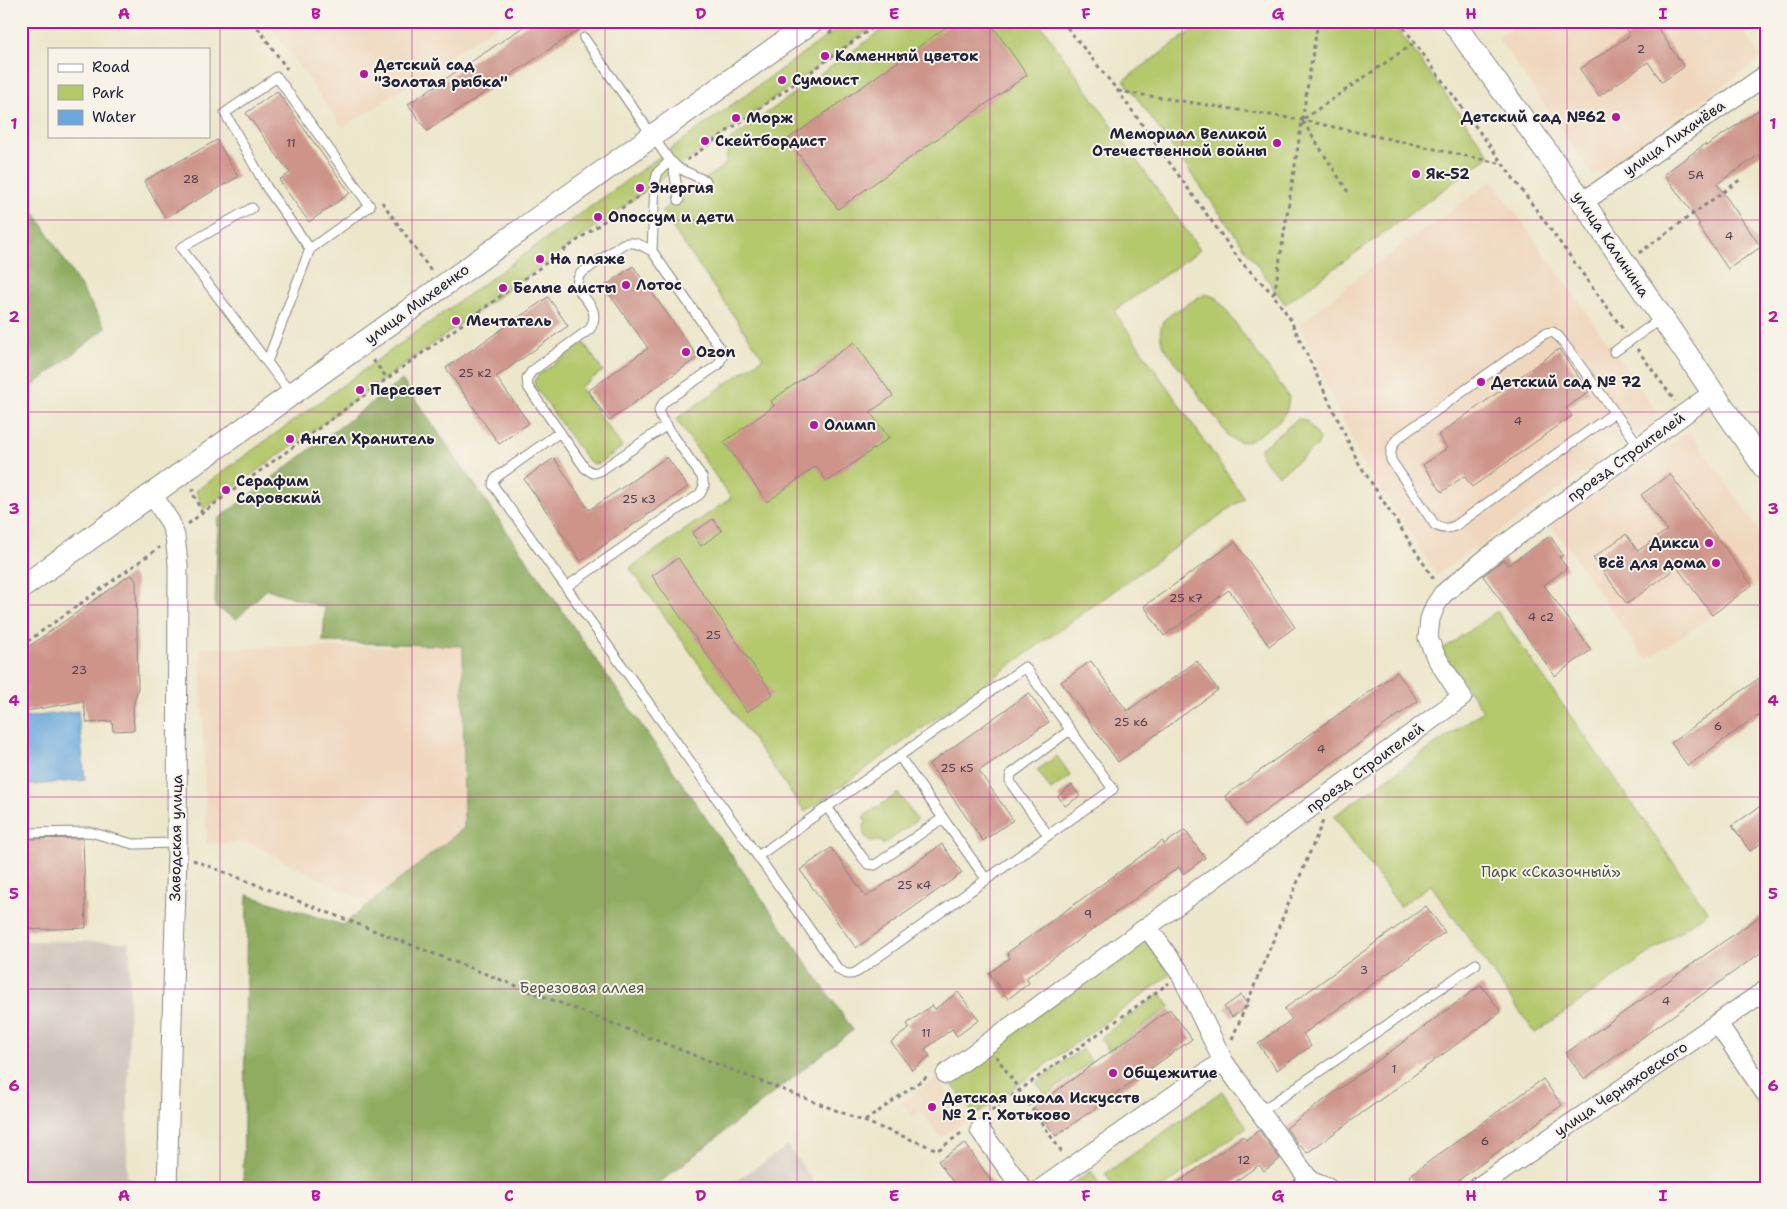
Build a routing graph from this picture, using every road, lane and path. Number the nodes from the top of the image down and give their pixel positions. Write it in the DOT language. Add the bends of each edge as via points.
graph roads {
  1 [pos="813,21"];
  2 [pos="882,21"];
  3 [pos="1062,21"];
  4 [pos="1318,21"];
  5 [pos="1399,21"];
  6 [pos="1452,21"];
  7 [pos="1763,21"];
  8 [pos="1766,25"];
  9 [pos="584,38"];
  10 [pos="1414,43"];
  11 [pos="1766,74"];
  12 [pos="1118,91"];
  13 [pos="1302,120"];
  14 [pos="652,136"];
  15 [pos="670,161"];
  16 [pos="1503,164"];
  17 [pos="677,167"];
  18 [pos="1741,179"];
  19 [pos="706,181"];
  20 [pos="656,183"];
  21 [pos="1348,192"];
  22 [pos="679,200"];
  23 [pos="1583,202"];
  24 [pos="252,208"];
  25 [pos="310,249"];
  26 [pos="652,251"];
  27 [pos="1634,256"];
  28 [pos="1274,296"];
  29 [pos="1662,318"];
  30 [pos="1631,340"];
  31 [pos="1614,352"];
  32 [pos="374,360"];
  33 [pos="267,362"];
  34 [pos="387,378"];
  35 [pos="1713,393"];
  36 [pos="291,394"];
  37 [pos="1614,413"];
  38 [pos="1684,414"];
  39 [pos="666,425"];
  40 [pos="560,432"];
  41 [pos="1758,442"];
  42 [pos="1640,447"];
  43 [pos="1766,470"];
  44 [pos="152,494"];
  45 [pos="175,536"];
  46 [pos="566,587"];
  47 [pos="21,588"];
  48 [pos="1444,594"];
  49 [pos="21,646"];
  50 [pos="1070,730"];
  51 [pos="899,756"];
  52 [pos="826,807"];
  53 [pos="1324,816"];
  54 [pos="943,818"];
  55 [pos="21,834"];
  56 [pos="1048,835"];
  57 [pos="177,848"];
  58 [pos="758,856"];
  59 [pos="986,879"];
  60 [pos="1147,927"];
  61 [pos="1476,964"];
  62 [pos="1181,974"];
  63 [pos="1766,990"];
  64 [pos="1718,1024"];
  65 [pos="988,1043"];
  66 [pos="1223,1061"];
  67 [pos="946,1074"];
  68 [pos="1766,1094"];
  69 [pos="1260,1112"];
  70 [pos="866,1121"];
  71 [pos="978,1124"];
  72 [pos="1071,1166"];
  73 [pos="1306,1184"];
  74 [pos="167,1188"];
  75 [pos="1022,1188"];
  76 [pos="1042,1188"];
  77 [pos="1328,1188"];
  78 [pos="1476,1188"];
  1 -- 14 [label="street, улица Михеенко"];
  2 -- 17 [label="path"];
  3 -- 12 [label="path"];
  4 -- 13 [label="path"];
  5 -- 10 [label="path"];
  6 -- 23 [label="street, улица Калинина"];
  7 -- 8 [label="lane"];
  9 -- 14 [label="lane"];
  10 -- 13 [label="path"];
  10 -- 16 [label="path"];
  11 -- 23 [label="street, улица Лихачёва"];
  12 -- 13 [label="path"];
  12 -- 28 [label="path" via="1241,262"];
  13 -- 16 [label="path"];
  13 -- 21 [label="path"];
  13 -- 28 [label="path"];
  14 -- 15 [label="lane"];
  14 -- 36 [label="street, улица Михеенко"];
  15 -- 17 [label="lane"];
  15 -- 20 [label="lane" via="658,172"];
  15 -- 22 [label="lane"];
  16 -- 30 [label="path"];
  17 -- 19 [label="lane"];
  18 -- 27 [label="path"];
  20 -- 26 [label="lane"];
  20 -- 34 [label="path"];
  23 -- 29 [label="street, улица Калинина"];
  24 -- 33 [label="lane" via="181,248"];
  25 -- 25 [label="lane" via="370,206 277,77 226,113 268,188"];
  25 -- 33 [label="lane"];
  26 -- 39 [label="lane" via="720,348 722,357 718,365 664,402 659,410"];
  26 -- 40 [label="lane" via="636,242 623,244 576,280 594,311 595,320 590,329 527,378 528,387"];
  28 -- 48 [label="path" via="1289,317 1358,462"];
  29 -- 30 [label="lane"];
  29 -- 35 [label="street, улица Калинина"];
  30 -- 31 [label="lane"];
  30 -- 38 [label="path"];
  32 -- 34 [label="path"];
  33 -- 36 [label="lane"];
  34 -- 45 [label="path"];
  35 -- 38 [label="street, проезд Строителей"];
  35 -- 41 [label="street, улица Калинина"];
  36 -- 44 [label="street, улица Михеенко"];
  37 -- 37 [label="lane" via="1559,337 1553,332 1546,333 1398,438 1392,444 1391,460 1436,525 1447,529"];
  37 -- 42 [label="lane"];
  38 -- 42 [label="street, проезд Строителей"];
  39 -- 40 [label="lane" via="594,473 585,468"];
  39 -- 46 [label="lane" via="702,476 704,486 700,494"];
  40 -- 46 [label="lane" via="498,476 493,485"];
  41 -- 43 [label="street, улица Калинина"];
  42 -- 48 [label="street, проезд Строителей" via="1484,560"];
  44 -- 45 [label="street, Заводская улица"];
  44 -- 47 [label="street, улица Михеенко"];
  45 -- 49 [label="path"];
  45 -- 57 [label="street, Заводская улица" via="178,564"];
  46 -- 58 [label="lane"];
  48 -- 60 [label="street, проезд Строителей" via="1430,620 1428,638 1436,657 1462,697"];
  50 -- 51 [label="lane" via="1025,667"];
  50 -- 56 [label="lane" via="1011,774 1012,785"];
  50 -- 56 [label="lane" via="1113,789"];
  51 -- 52 [label="lane"];
  51 -- 54 [label="lane"];
  52 -- 54 [label="lane" via="862,858 875,865"];
  52 -- 58 [label="lane"];
  53 -- 66 [label="path"];
  54 -- 59 [label="lane"];
  55 -- 57 [label="lane" via="90,832 133,844"];
  56 -- 59 [label="lane"];
  57 -- 70 [label="path"];
  57 -- 74 [label="street, Заводская улица"];
  58 -- 59 [label="lane" via="838,969 851,975"];
  60 -- 62 [label="street"];
  60 -- 65 [label="street"];
  61 -- 69 [label="lane"];
  62 -- 66 [label="street"];
  62 -- 71 [label="path"];
  63 -- 64 [label="street, улица Черняховского"];
  64 -- 68 [label="street"];
  64 -- 78 [label="street, улица Черняховского"];
  65 -- 67 [label="street"];
  65 -- 72 [label="path"];
  66 -- 69 [label="street"];
  66 -- 72 [label="street"];
  67 -- 70 [label="path" via="932,1073"];
  69 -- 73 [label="street"];
  70 -- 71 [label="path" via="938,1150"];
  71 -- 75 [label="street"];
  72 -- 76 [label="street"];
  73 -- 77 [label="street"];
}
